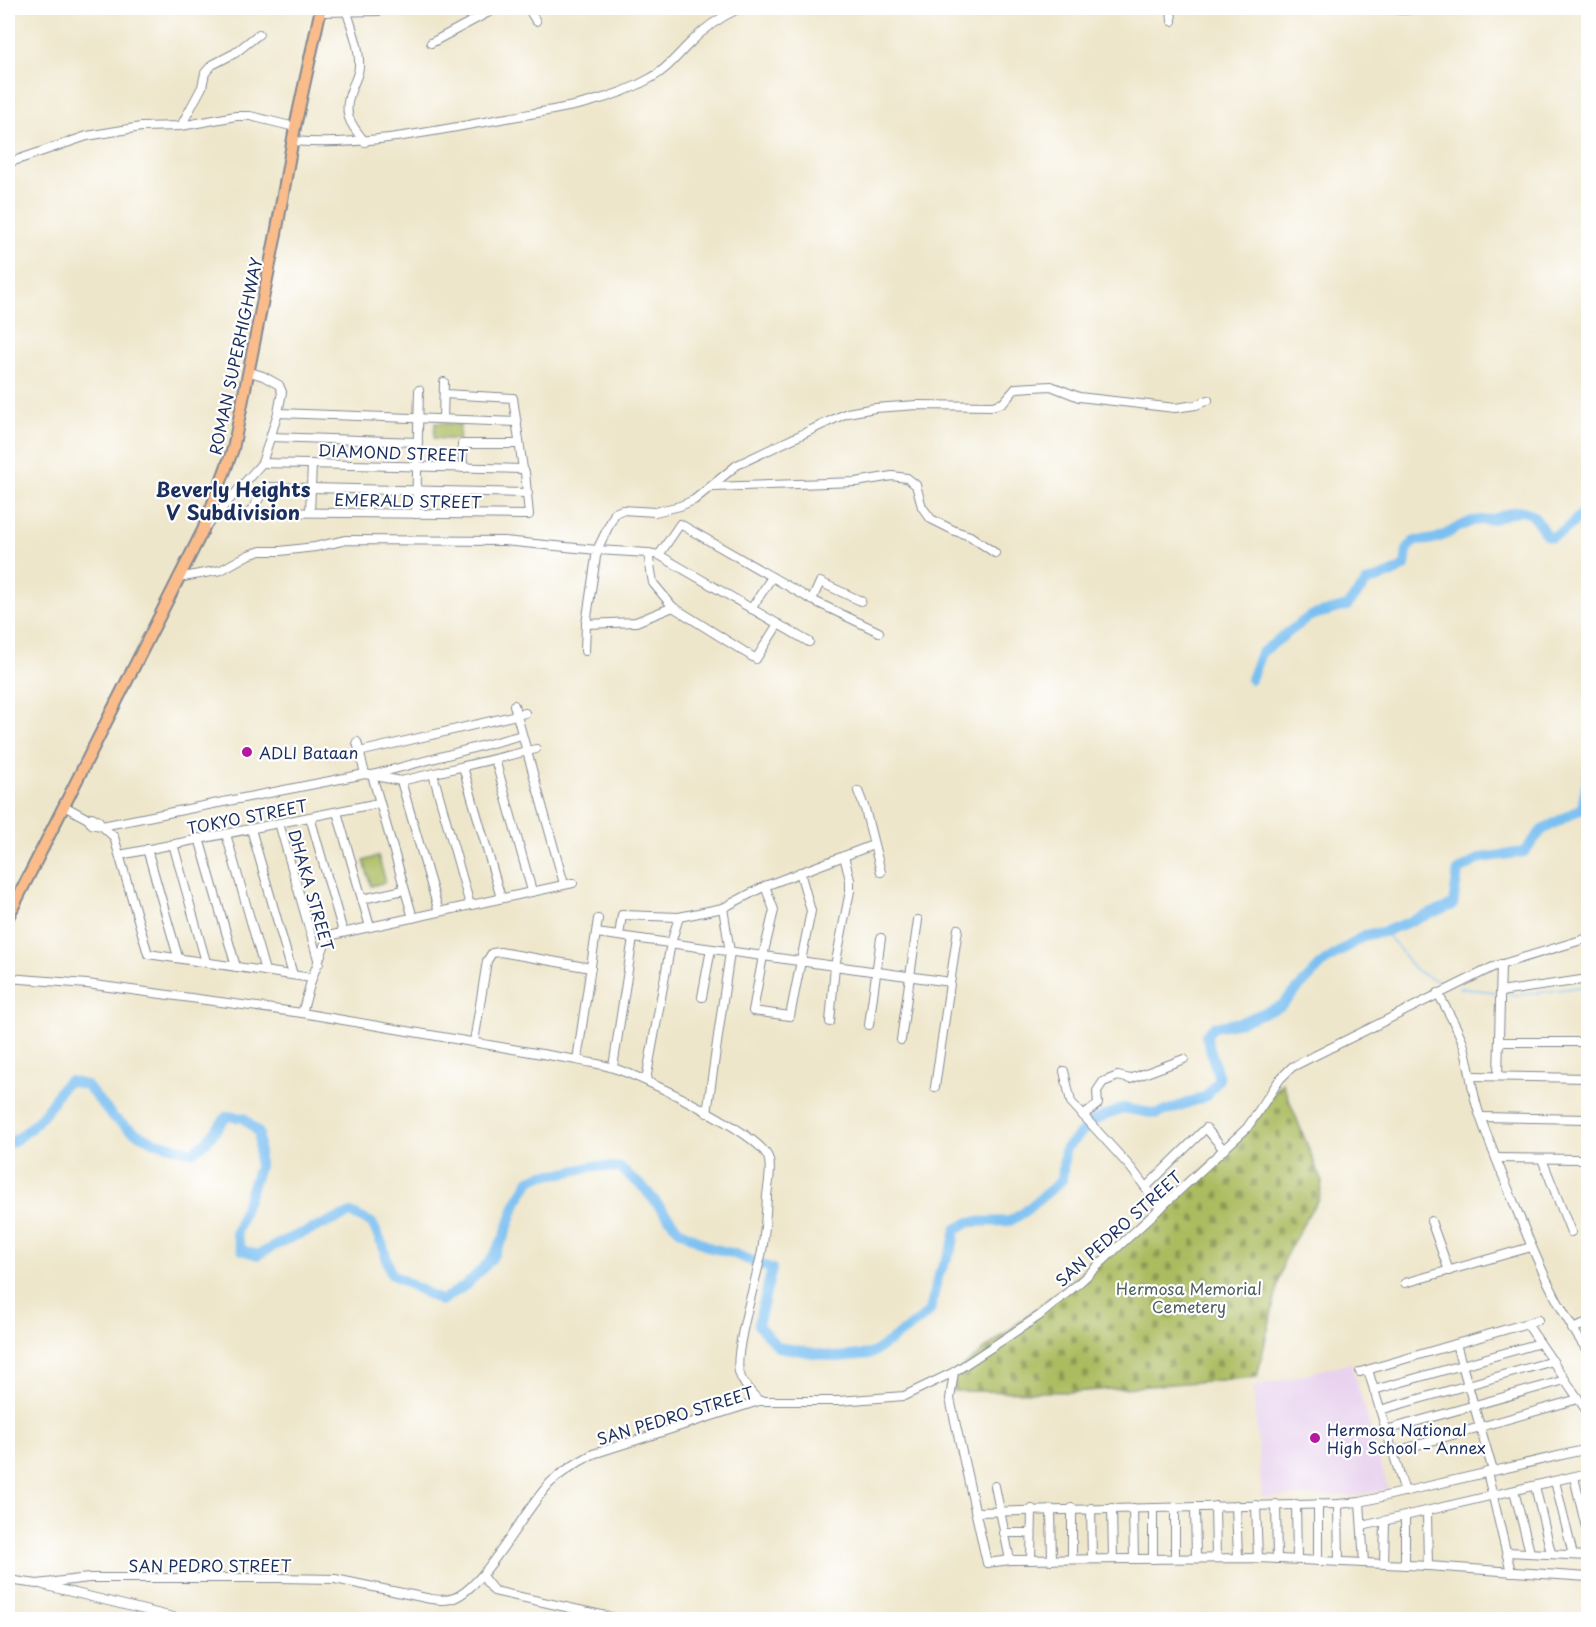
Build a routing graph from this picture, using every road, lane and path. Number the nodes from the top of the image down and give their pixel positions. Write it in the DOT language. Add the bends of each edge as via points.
graph roads {
  1 [pos="388,8"];
  2 [pos="498,8"];
  3 [pos="528,8"];
  4 [pos="740,8"];
  5 [pos="1171,8"];
  6 [pos="1382,8"];
  7 [pos="1425,8"];
  8 [pos="321,10"];
  9 [pos="485,10"];
  10 [pos="346,12"];
  11 [pos="536,21"];
  12 [pos="1172,21"];
  13 [pos="260,34"];
  14 [pos="431,43"];
  15 [pos="181,126"];
  16 [pos="295,127"];
  17 [pos="293,141"];
  18 [pos="365,141"];
  19 [pos="8,163"];
  20 [pos="250,372"];
  21 [pos="444,382"];
  22 [pos="419,390"];
  23 [pos="444,394"];
  24 [pos="1208,400"];
  25 [pos="278,412"];
  26 [pos="418,418"];
  27 [pos="443,419"];
  28 [pos="517,422"];
  29 [pos="271,437"];
  30 [pos="418,442"];
  31 [pos="519,444"];
  32 [pos="262,462"];
  33 [pos="312,464"];
  34 [pos="417,466"];
  35 [pos="464,468"];
  36 [pos="523,469"];
  37 [pos="713,487"];
  38 [pos="311,488"];
  39 [pos="417,490"];
  40 [pos="528,493"];
  41 [pos="310,512"];
  42 [pos="416,514"];
  43 [pos="203,530"];
  44 [pos="597,550"];
  45 [pos="648,553"];
  46 [pos="995,554"];
  47 [pos="659,555"];
  48 [pos="772,577"];
  49 [pos="178,578"];
  50 [pos="812,600"];
  51 [pos="861,601"];
  52 [pos="673,607"];
  53 [pos="752,609"];
  54 [pos="586,624"];
  55 [pos="778,624"];
  56 [pos="879,632"];
  57 [pos="809,642"];
  58 [pos="585,651"];
  59 [pos="514,705"];
  60 [pos="521,714"];
  61 [pos="522,735"];
  62 [pos="357,742"];
  63 [pos="536,749"];
  64 [pos="359,752"];
  65 [pos="526,752"];
  66 [pos="495,759"];
  67 [pos="463,767"];
  68 [pos="433,774"];
  69 [pos="369,775"];
  70 [pos="401,781"];
  71 [pos="858,790"];
  72 [pos="379,802"];
  73 [pos="64,806"];
  74 [pos="337,812"];
  75 [pos="310,818"];
  76 [pos="123,822"];
  77 [pos="279,823"];
  78 [pos="101,826"];
  79 [pos="251,829"];
  80 [pos="226,834"];
  81 [pos="114,837"];
  82 [pos="199,838"];
  83 [pos="173,844"];
  84 [pos="873,845"];
  85 [pos="147,849"];
  86 [pos="120,855"];
  87 [pos="844,856"];
  88 [pos="800,872"];
  89 [pos="881,872"];
  90 [pos="573,883"];
  91 [pos="564,885"];
  92 [pos="765,886"];
  93 [pos="404,890"];
  94 [pos="532,891"];
  95 [pos="501,898"];
  96 [pos="362,899"];
  97 [pos="470,905"];
  98 [pos="723,908"];
  99 [pos="439,912"];
  100 [pos="679,916"];
  101 [pos="8,917"];
  102 [pos="412,918"];
  103 [pos="598,919"];
  104 [pos="918,920"];
  105 [pos="370,927"];
  106 [pos="958,929"];
  107 [pos="343,932"];
  108 [pos="596,933"];
  109 [pos="619,936"];
  110 [pos="633,938"];
  111 [pos="881,938"];
  112 [pos="1588,938"];
  113 [pos="671,943"];
  114 [pos="711,949"];
  115 [pos="730,952"];
  116 [pos="763,956"];
  117 [pos="178,957"];
  118 [pos="800,961"];
  119 [pos="206,962"];
  120 [pos="319,964"];
  121 [pos="1501,964"];
  122 [pos="835,966"];
  123 [pos="236,967"];
  124 [pos="591,968"];
  125 [pos="265,971"];
  126 [pos="876,972"];
  127 [pos="292,975"];
  128 [pos="910,977"];
  129 [pos="8,978"];
  130 [pos="312,978"];
  131 [pos="1588,979"];
  132 [pos="950,982"];
  133 [pos="1500,992"];
  134 [pos="1438,993"];
  135 [pos="702,997"];
  136 [pos="302,1013"];
  137 [pos="830,1022"];
  138 [pos="869,1025"];
  139 [pos="901,1040"];
  140 [pos="474,1042"];
  141 [pos="1499,1042"];
  142 [pos="1588,1042"];
  143 [pos="1184,1059"];
  144 [pos="577,1060"];
  145 [pos="613,1067"];
  146 [pos="1064,1071"];
  147 [pos="1471,1076"];
  148 [pos="1498,1076"];
  149 [pos="1588,1078"];
  150 [pos="646,1080"];
  151 [pos="935,1087"];
  152 [pos="708,1113"];
  153 [pos="1480,1117"];
  154 [pos="1085,1119"];
  155 [pos="1588,1119"];
  156 [pos="1224,1150"];
  157 [pos="1496,1158"];
  158 [pos="1542,1159"];
  159 [pos="1579,1159"];
  160 [pos="1146,1187"];
  161 [pos="1161,1208"];
  162 [pos="1431,1221"];
  163 [pos="1571,1232"];
  164 [pos="1532,1247"];
  165 [pos="1449,1271"];
  166 [pos="1405,1283"];
  167 [pos="1538,1320"];
  168 [pos="1588,1323"];
  169 [pos="1527,1324"];
  170 [pos="1572,1329"];
  171 [pos="1540,1343"];
  172 [pos="1456,1344"];
  173 [pos="1588,1352"];
  174 [pos="1553,1362"];
  175 [pos="1462,1365"];
  176 [pos="954,1372"];
  177 [pos="1565,1380"];
  178 [pos="1468,1385"];
  179 [pos="1374,1390"];
  180 [pos="1578,1399"];
  181 [pos="759,1401"];
  182 [pos="1474,1405"];
  183 [pos="1380,1410"];
  184 [pos="1588,1413"];
  185 [pos="1480,1426"];
  186 [pos="1386,1430"];
  187 [pos="1588,1449"];
  188 [pos="1393,1452"];
  189 [pos="1490,1472"];
  190 [pos="1588,1473"];
  191 [pos="1574,1477"];
  192 [pos="1555,1481"];
  193 [pos="995,1486"];
  194 [pos="1535,1486"];
  195 [pos="1514,1491"];
  196 [pos="1405,1492"];
  197 [pos="1493,1496"];
  198 [pos="1360,1502"];
  199 [pos="1276,1504"];
  200 [pos="1296,1504"];
  201 [pos="1318,1504"];
  202 [pos="1338,1504"];
  203 [pos="1236,1505"];
  204 [pos="1256,1505"];
  205 [pos="1215,1506"];
  206 [pos="1174,1507"];
  207 [pos="1195,1507"];
  208 [pos="1072,1508"];
  209 [pos="1091,1508"];
  210 [pos="1112,1508"];
  211 [pos="1133,1508"];
  212 [pos="1153,1508"];
  213 [pos="1032,1509"];
  214 [pos="1051,1509"];
  215 [pos="1000,1510"];
  216 [pos="976,1512"];
  217 [pos="1427,1513"];
  218 [pos="1405,1517"];
  219 [pos="1384,1523"];
  220 [pos="1362,1526"];
  221 [pos="1004,1533"];
  222 [pos="1031,1533"];
  223 [pos="1588,1536"];
  224 [pos="1506,1552"];
  225 [pos="1530,1552"];
  226 [pos="1551,1553"];
  227 [pos="1573,1555"];
  228 [pos="1588,1556"];
  229 [pos="1196,1557"];
  230 [pos="1238,1557"];
  231 [pos="1258,1557"];
  232 [pos="1134,1558"];
  233 [pos="1153,1558"];
  234 [pos="1175,1558"];
  235 [pos="1216,1558"];
  236 [pos="1072,1559"];
  237 [pos="1092,1559"];
  238 [pos="1113,1559"];
  239 [pos="1277,1559"];
  240 [pos="1297,1559"];
  241 [pos="1010,1560"];
  242 [pos="1031,1560"];
  243 [pos="1052,1560"];
  244 [pos="1318,1560"];
  245 [pos="1339,1562"];
  246 [pos="1364,1563"];
  247 [pos="1384,1564"];
  248 [pos="1406,1565"];
  249 [pos="1428,1566"];
  250 [pos="1511,1572"];
  251 [pos="482,1576"];
  252 [pos="1588,1577"];
  253 [pos="8,1580"];
  254 [pos="38,1584"];
  255 [pos="185,1620"];
  256 [pos="624,1620"];
  1 -- 10 [label="street"];
  2 -- 9 [label="street"];
  3 -- 11 [label="street"];
  4 -- 18 [label="street" via="703,30 664,70 614,95 548,112"];
  5 -- 12 [label="street"];
  6 -- 7 [label="street"];
  8 -- 10 [label="street"];
  8 -- 16 [label="main road, ROMAN SUPERHIGHWAY"];
  9 -- 14 [label="street"];
  10 -- 18 [label="street" via="360,68 347,112 351,126"];
  13 -- 15 [label="street" via="205,73 202,87"];
  15 -- 16 [label="street" via="250,116"];
  15 -- 19 [label="street" via="141,127 87,136"];
  16 -- 17 [label="main road, ROMAN SUPERHIGHWAY"];
  17 -- 18 [label="street"];
  17 -- 20 [label="main road, ROMAN SUPERHIGHWAY"];
  20 -- 25 [label="street" via="279,385 282,392"];
  20 -- 43 [label="main road, ROMAN SUPERHIGHWAY" via="233,450"];
  21 -- 23 [label="street"];
  22 -- 26 [label="street"];
  23 -- 27 [label="street"];
  23 -- 28 [label="street" via="513,398"];
  24 -- 37 [label="street" via="1185,407 1153,407 1079,397 1044,385 1016,388 1003,403 992,406 917,405 862,410 737,465"];
  25 -- 26 [label="street"];
  25 -- 29 [label="street"];
  26 -- 27 [label="street"];
  26 -- 30 [label="street"];
  27 -- 28 [label="street"];
  28 -- 31 [label="street"];
  29 -- 30 [label="street"];
  29 -- 32 [label="street"];
  30 -- 34 [label="street"];
  31 -- 35 [label="street" via="462,444"];
  31 -- 36 [label="street"];
  32 -- 33 [label="street, DIAMOND STREET"];
  32 -- 43 [label="street"];
  33 -- 34 [label="street, DIAMOND STREET"];
  33 -- 38 [label="street"];
  34 -- 35 [label="street, DIAMOND STREET"];
  34 -- 39 [label="street"];
  35 -- 36 [label="street, DIAMOND STREET"];
  36 -- 40 [label="street"];
  37 -- 44 [label="street" via="694,500 666,510 619,511 612,517"];
  37 -- 46 [label="street" via="907,478 916,485 922,507 931,519 970,536"];
  38 -- 39 [label="street"];
  38 -- 41 [label="street"];
  38 -- 41 [label="street, EMERALD STREET" via="267,487 250,512"];
  39 -- 40 [label="street"];
  39 -- 42 [label="street"];
  40 -- 42 [label="street, EMERALD STREET" via="529,515"];
  41 -- 42 [label="street, EMERALD STREET"];
  43 -- 49 [label="main road, ROMAN SUPERHIGHWAY"];
  44 -- 45 [label="street"];
  44 -- 49 [label="street" via="504,542 346,540 261,551 221,570"];
  44 -- 54 [label="street"];
  45 -- 47 [label="street"];
  45 -- 52 [label="street" via="653,583"];
  47 -- 48 [label="street" via="680,524"];
  47 -- 53 [label="street"];
  48 -- 50 [label="street"];
  48 -- 53 [label="street"];
  49 -- 73 [label="main road, ROMAN SUPERHIGHWAY"];
  50 -- 51 [label="street" via="820,582"];
  50 -- 56 [label="street"];
  52 -- 54 [label="street" via="636,622"];
  52 -- 55 [label="street" via="756,659"];
  53 -- 55 [label="street"];
  54 -- 58 [label="street"];
  55 -- 57 [label="street"];
  59 -- 60 [label="street"];
  60 -- 61 [label="street"];
  60 -- 64 [label="street"];
  61 -- 65 [label="street"];
  61 -- 69 [label="street"];
  62 -- 64 [label="street"];
  63 -- 65 [label="street"];
  64 -- 69 [label="street"];
  65 -- 66 [label="street"];
  65 -- 91 [label="street"];
  66 -- 67 [label="street"];
  66 -- 94 [label="street"];
  67 -- 68 [label="street"];
  67 -- 95 [label="street"];
  68 -- 70 [label="street"];
  68 -- 97 [label="street"];
  69 -- 70 [label="street"];
  69 -- 72 [label="street"];
  69 -- 76 [label="street"];
  70 -- 99 [label="street"];
  71 -- 84 [label="street"];
  72 -- 74 [label="street, TOKYO STREET"];
  72 -- 93 [label="street"];
  73 -- 78 [label="street" via="88,819 92,817"];
  73 -- 101 [label="main road, ROMAN SUPERHIGHWAY"];
  74 -- 75 [label="street, TOKYO STREET"];
  74 -- 96 [label="street"];
  75 -- 77 [label="street, TOKYO STREET"];
  75 -- 107 [label="street"];
  76 -- 78 [label="street"];
  76 -- 81 [label="street"];
  77 -- 79 [label="street, TOKYO STREET"];
  77 -- 120 [label="street, DHAKA STREET"];
  78 -- 81 [label="street"];
  79 -- 80 [label="street, TOKYO STREET"];
  79 -- 127 [label="street"];
  80 -- 82 [label="street, TOKYO STREET"];
  80 -- 125 [label="street"];
  81 -- 86 [label="street"];
  82 -- 83 [label="street, TOKYO STREET"];
  82 -- 123 [label="street"];
  83 -- 85 [label="street, TOKYO STREET"];
  83 -- 119 [label="street"];
  84 -- 87 [label="street"];
  84 -- 89 [label="street"];
  85 -- 86 [label="street, TOKYO STREET"];
  85 -- 117 [label="street"];
  86 -- 117 [label="street" via="148,954"];
  87 -- 88 [label="street"];
  87 -- 122 [label="street" via="850,891"];
  88 -- 92 [label="street"];
  88 -- 118 [label="street" via="811,911"];
  90 -- 91 [label="street"];
  91 -- 94 [label="street"];
  92 -- 98 [label="street"];
  92 -- 116 [label="street" via="774,910"];
  93 -- 96 [label="street"];
  93 -- 102 [label="street"];
  94 -- 95 [label="street"];
  95 -- 97 [label="street"];
  96 -- 105 [label="street"];
  97 -- 99 [label="street"];
  98 -- 100 [label="street"];
  98 -- 115 [label="street"];
  99 -- 102 [label="street"];
  100 -- 109 [label="street" via="622,915"];
  100 -- 113 [label="street"];
  102 -- 105 [label="street"];
  103 -- 108 [label="street"];
  104 -- 128 [label="street"];
  105 -- 107 [label="street"];
  106 -- 132 [label="street"];
  107 -- 120 [label="street" via="328,936"];
  108 -- 109 [label="street"];
  108 -- 124 [label="street"];
  109 -- 110 [label="street"];
  110 -- 113 [label="street"];
  110 -- 145 [label="street"];
  111 -- 126 [label="street"];
  112 -- 121 [label="street, SAN PEDRO STREET"];
  113 -- 114 [label="street"];
  113 -- 150 [label="street"];
  114 -- 115 [label="street"];
  114 -- 135 [label="street"];
  115 -- 116 [label="street"];
  115 -- 152 [label="street"];
  116 -- 118 [label="street"];
  116 -- 118 [label="street" via="753,1011 790,1016"];
  117 -- 119 [label="street"];
  118 -- 122 [label="street"];
  119 -- 123 [label="street"];
  120 -- 130 [label="street"];
  121 -- 133 [label="street"];
  121 -- 134 [label="street, SAN PEDRO STREET"];
  122 -- 126 [label="street"];
  122 -- 137 [label="street"];
  123 -- 125 [label="street"];
  124 -- 140 [label="street" via="492,953 487,961"];
  124 -- 144 [label="street"];
  125 -- 127 [label="street"];
  126 -- 128 [label="street"];
  126 -- 138 [label="street"];
  127 -- 130 [label="street"];
  128 -- 132 [label="street"];
  128 -- 139 [label="street"];
  129 -- 136 [label="street" via="111,987"];
  130 -- 136 [label="street"];
  131 -- 133 [label="street"];
  132 -- 151 [label="street"];
  133 -- 141 [label="street"];
  134 -- 147 [label="street" via="1462,1041"];
  134 -- 156 [label="street, SAN PEDRO STREET" via="1292,1067 1256,1118"];
  136 -- 140 [label="street"];
  140 -- 144 [label="street"];
  141 -- 142 [label="street"];
  141 -- 148 [label="street"];
  143 -- 154 [label="street" via="1130,1079 1118,1076 1103,1082 1098,1104"];
  144 -- 145 [label="street"];
  145 -- 150 [label="street"];
  146 -- 154 [label="street" via="1071,1102"];
  147 -- 148 [label="street"];
  147 -- 153 [label="street"];
  148 -- 149 [label="street"];
  150 -- 152 [label="street"];
  152 -- 181 [label="street" via="758,1145 768,1157 763,1248 738,1370"];
  153 -- 155 [label="street"];
  153 -- 157 [label="street"];
  154 -- 160 [label="street"];
  156 -- 160 [label="street" via="1206,1128"];
  156 -- 161 [label="street, SAN PEDRO STREET"];
  157 -- 158 [label="street"];
  157 -- 164 [label="street"];
  158 -- 159 [label="street"];
  158 -- 163 [label="street"];
  160 -- 161 [label="street"];
  161 -- 176 [label="street, SAN PEDRO STREET" via="1039,1316"];
  162 -- 165 [label="street"];
  164 -- 165 [label="street"];
  164 -- 170 [label="street"];
  165 -- 166 [label="street"];
  167 -- 169 [label="street"];
  168 -- 170 [label="street"];
  169 -- 171 [label="street"];
  169 -- 172 [label="street"];
  170 -- 173 [label="street"];
  171 -- 174 [label="street"];
  171 -- 175 [label="street"];
  172 -- 175 [label="street"];
  172 -- 179 [label="street" via="1364,1371"];
  174 -- 177 [label="street"];
  174 -- 178 [label="street"];
  175 -- 178 [label="street"];
  175 -- 179 [label="street"];
  176 -- 181 [label="street, SAN PEDRO STREET" via="904,1396"];
  176 -- 216 [label="street" via="950,1399"];
  177 -- 180 [label="street"];
  177 -- 182 [label="street"];
  178 -- 182 [label="street"];
  178 -- 183 [label="street"];
  179 -- 183 [label="street"];
  180 -- 184 [label="street"];
  180 -- 185 [label="street"];
  181 -- 251 [label="street, SAN PEDRO STREET" via="594,1454 572,1465 550,1483"];
  182 -- 185 [label="street"];
  182 -- 186 [label="street"];
  183 -- 186 [label="street"];
  185 -- 188 [label="street"];
  185 -- 189 [label="street"];
  186 -- 188 [label="street"];
  187 -- 189 [label="street"];
  188 -- 196 [label="street"];
  189 -- 196 [label="street"];
  189 -- 197 [label="street"];
  190 -- 191 [label="street"];
  191 -- 192 [label="street"];
  191 -- 223 [label="street"];
  192 -- 194 [label="street"];
  192 -- 227 [label="street"];
  193 -- 215 [label="street"];
  194 -- 195 [label="street"];
  194 -- 226 [label="street"];
  195 -- 197 [label="street"];
  195 -- 225 [label="street"];
  196 -- 198 [label="street"];
  197 -- 217 [label="street"];
  197 -- 224 [label="street"];
  198 -- 202 [label="street"];
  198 -- 220 [label="street"];
  199 -- 200 [label="street"];
  199 -- 204 [label="street"];
  199 -- 239 [label="street"];
  200 -- 201 [label="street"];
  200 -- 240 [label="street"];
  201 -- 202 [label="street"];
  201 -- 244 [label="street"];
  202 -- 245 [label="street"];
  203 -- 204 [label="street"];
  203 -- 205 [label="street"];
  203 -- 230 [label="street"];
  204 -- 231 [label="street"];
  205 -- 207 [label="street"];
  205 -- 235 [label="street"];
  206 -- 207 [label="street"];
  206 -- 212 [label="street"];
  206 -- 234 [label="street"];
  207 -- 229 [label="street"];
  208 -- 209 [label="street"];
  208 -- 214 [label="street"];
  208 -- 236 [label="street"];
  209 -- 210 [label="street"];
  209 -- 237 [label="street"];
  210 -- 211 [label="street"];
  210 -- 238 [label="street"];
  211 -- 212 [label="street"];
  211 -- 232 [label="street"];
  212 -- 233 [label="street"];
  213 -- 214 [label="street"];
  213 -- 215 [label="street"];
  213 -- 222 [label="street"];
  214 -- 243 [label="street"];
  215 -- 216 [label="street"];
  215 -- 221 [label="street"];
  216 -- 241 [label="street" via="987,1563"];
  217 -- 218 [label="street"];
  217 -- 249 [label="street"];
  218 -- 219 [label="street"];
  218 -- 248 [label="street"];
  219 -- 220 [label="street"];
  219 -- 247 [label="street"];
  220 -- 246 [label="street"];
  221 -- 222 [label="street"];
  221 -- 241 [label="street"];
  222 -- 242 [label="street"];
  224 -- 225 [label="street"];
  224 -- 250 [label="street"];
  225 -- 226 [label="street"];
  226 -- 227 [label="street"];
  227 -- 228 [label="street"];
  229 -- 234 [label="street"];
  229 -- 235 [label="street"];
  230 -- 231 [label="street"];
  230 -- 235 [label="street"];
  231 -- 239 [label="street"];
  232 -- 233 [label="street"];
  232 -- 238 [label="street"];
  233 -- 234 [label="street"];
  236 -- 237 [label="street"];
  236 -- 243 [label="street"];
  237 -- 238 [label="street"];
  239 -- 240 [label="street"];
  240 -- 244 [label="street"];
  241 -- 242 [label="street"];
  242 -- 243 [label="street"];
  244 -- 245 [label="street"];
  245 -- 246 [label="street"];
  246 -- 247 [label="street"];
  247 -- 248 [label="street"];
  248 -- 249 [label="street"];
  249 -- 250 [label="street"];
  250 -- 252 [label="street"];
  251 -- 254 [label="street, SAN PEDRO STREET" via="456,1597 446,1600 335,1580 88,1578"];
  251 -- 256 [label="street" via="494,1591"];
  253 -- 254 [label="street, SAN PEDRO STREET"];
  254 -- 255 [label="street"];
}
